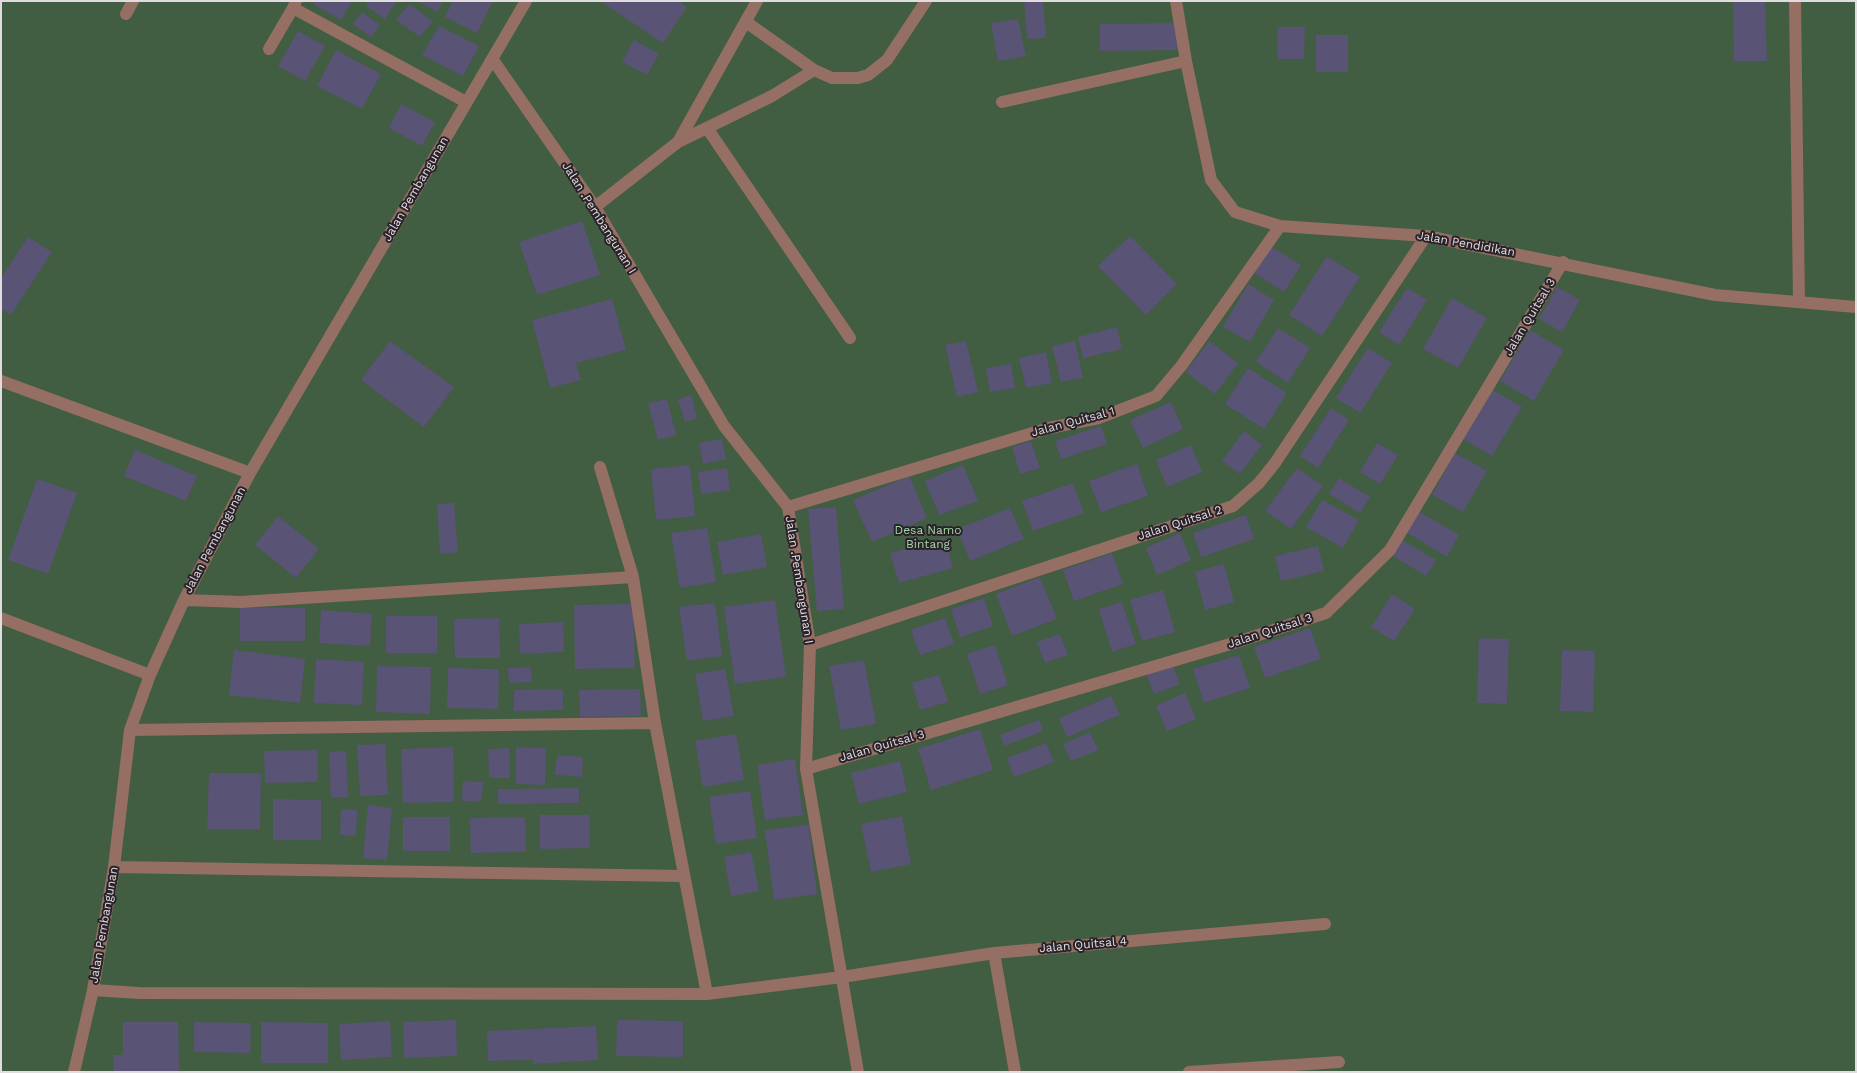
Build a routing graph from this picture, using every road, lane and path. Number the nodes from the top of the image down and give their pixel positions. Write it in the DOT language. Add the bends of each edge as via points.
graph roads {
  1 [pos="133,1"];
  2 [pos="526,1"];
  3 [pos="758,1"];
  4 [pos="926,1"];
  5 [pos="1176,1"];
  6 [pos="1795,1"];
  7 [pos="294,5"];
  8 [pos="126,14"];
  9 [pos="746,22"];
  10 [pos="269,50"];
  11 [pos="493,60"];
  12 [pos="1186,61"];
  13 [pos="814,70"];
  14 [pos="466,102"];
  15 [pos="1002,102"];
  16 [pos="707,128"];
  17 [pos="678,142"];
  18 [pos="595,208"];
  19 [pos="1280,226"];
  20 [pos="1426,236"];
  21 [pos="1563,262"];
  22 [pos="1799,302"];
  23 [pos="1856,307"];
  24 [pos="850,338"];
  25 [pos="1,381"];
  26 [pos="600,467"];
  27 [pos="250,473"];
  28 [pos="788,506"];
  29 [pos="633,577"];
  30 [pos="184,600"];
  31 [pos="1,618"];
  32 [pos="810,645"];
  33 [pos="150,676"];
  34 [pos="655,723"];
  35 [pos="130,730"];
  36 [pos="806,769"];
  37 [pos="114,867"];
  38 [pos="683,876"];
  39 [pos="1325,924"];
  40 [pos="994,953"];
  41 [pos="842,977"];
  42 [pos="93,990"];
  43 [pos="708,994"];
  44 [pos="1338,1062"];
  45 [pos="74,1072"];
  46 [pos="858,1072"];
  47 [pos="1015,1072"];
  48 [pos="1189,1072"];
  1 -- 8 [label="street"];
  2 -- 11 [label="street, Jalan Pembangunan"];
  3 -- 9 [label="street"];
  4 -- 13 [label="street" via="887,60 868,75 832,78"];
  5 -- 12 [label="street, Jalan Pendidikan"];
  6 -- 22 [label="street"];
  7 -- 10 [label="street"];
  7 -- 14 [label="street"];
  9 -- 13 [label="street"];
  9 -- 17 [label="street"];
  11 -- 14 [label="street, Jalan Pembangunan"];
  11 -- 18 [label="street, Jalan .Pembangunan I"];
  12 -- 15 [label="street"];
  12 -- 19 [label="street, Jalan Pendidikan" via="1211,180 1235,212"];
  13 -- 16 [label="street" via="772,96"];
  14 -- 27 [label="street, Jalan Pembangunan"];
  16 -- 17 [label="street"];
  16 -- 24 [label="street"];
  17 -- 18 [label="street"];
  18 -- 28 [label="street, Jalan .Pembangunan I" via="724,426"];
  19 -- 20 [label="street, Jalan Pendidikan"];
  19 -- 28 [label="street, Jalan Quitsal 1" via="1182,365 1156,396 1099,418 1049,428"];
  20 -- 21 [label="street, Jalan Pendidikan"];
  20 -- 32 [label="street, Jalan Quitsal 2" via="1275,463 1259,483 1233,506"];
  21 -- 22 [label="street, Jalan Pendidikan" via="1715,295"];
  21 -- 36 [label="street, Jalan Quitsal 3" via="1390,550 1326,613"];
  22 -- 23 [label="street, Jalan Pendidikan"];
  25 -- 27 [label="street"];
  26 -- 29 [label="street"];
  27 -- 30 [label="street, Jalan Pembangunan"];
  28 -- 32 [label="street, Jalan .Pembangunan I"];
  29 -- 30 [label="street" via="241,602"];
  29 -- 34 [label="street"];
  30 -- 33 [label="street, Jalan Pembangunan"];
  31 -- 33 [label="street"];
  32 -- 36 [label="street, Jalan .Pembangunan I"];
  33 -- 35 [label="street, Jalan Pembangunan"];
  34 -- 35 [label="street"];
  34 -- 38 [label="street"];
  35 -- 37 [label="street, Jalan Pembangunan"];
  36 -- 41 [label="street, Jalan .Pembangunan I"];
  37 -- 38 [label="street"];
  37 -- 42 [label="street, Jalan Pembangunan"];
  38 -- 43 [label="street"];
  39 -- 40 [label="street, Jalan Quitsal 4"];
  40 -- 41 [label="street, Jalan Quitsal 4"];
  40 -- 47 [label="street"];
  41 -- 43 [label="street, Jalan Quitsal 4"];
  41 -- 46 [label="street, Jalan .Pembangunan I"];
  42 -- 43 [label="street, Jalan Quitsal 4" via="138,993"];
  42 -- 45 [label="street, Jalan Pembangunan"];
  44 -- 48 [label="street"];
}
